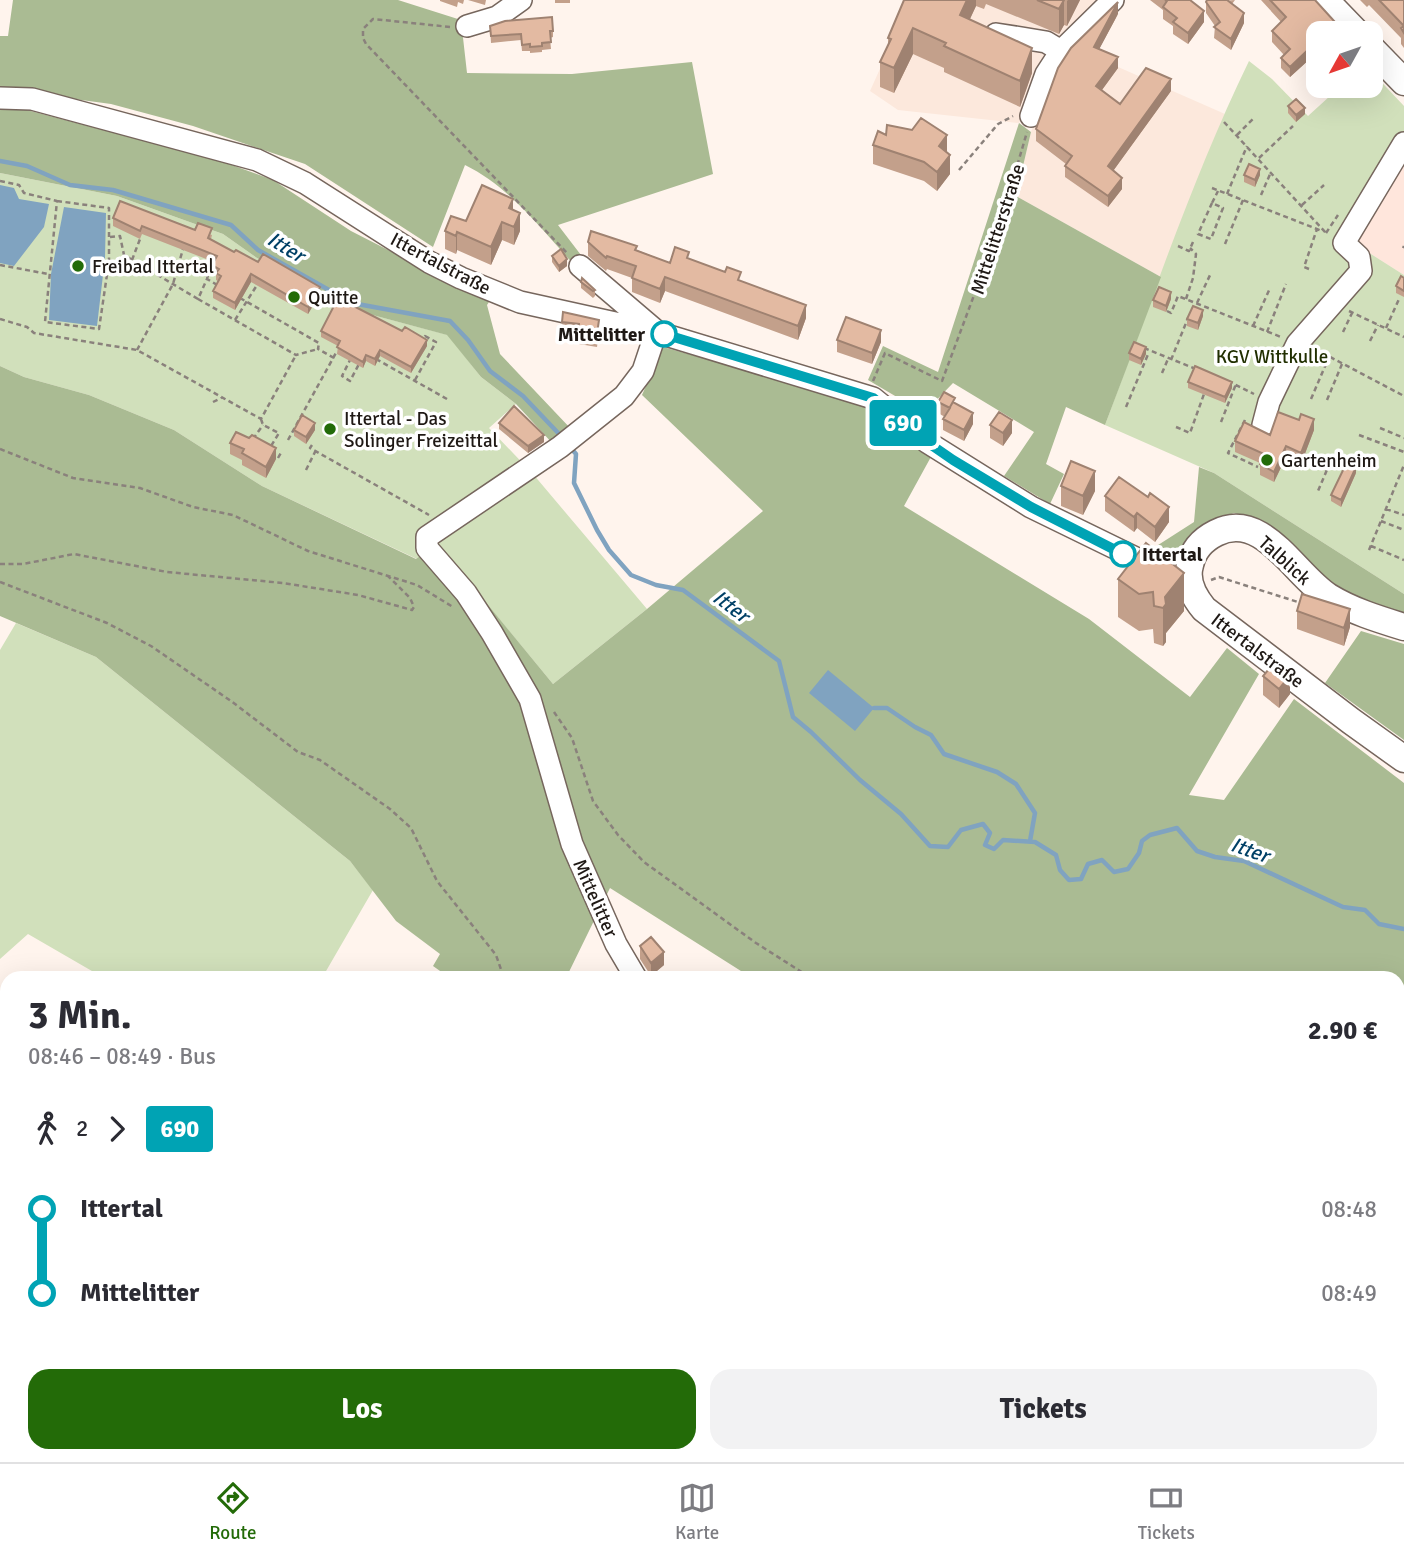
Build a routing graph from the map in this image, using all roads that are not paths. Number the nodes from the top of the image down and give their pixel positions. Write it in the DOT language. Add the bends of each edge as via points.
graph roads {
  1 [pos="521,0"];
  2 [pos="1113,0"];
  3 [pos="1325,0"];
  4 [pos="1345,21"];
  5 [pos="467,26"];
  6 [pos="996,34"];
  7 [pos="1061,51"];
  8 [pos="1383,60"];
  9 [pos="1404,82"];
  10 [pos="0,98"];
  11 [pos="1031,116"];
  12 [pos="1404,143"];
  13 [pos="580,266"];
  14 [pos="656,332"];
  15 [pos="1254,422"];
  16 [pos="1198,583"];
  17 [pos="1404,627"];
  18 [pos="1404,759"];
  19 [pos="632,971"];
  1 -- 5 [label="street" via="497,17"];
  2 -- 7 [label="street"];
  3 -- 4 [label="main road"];
  6 -- 7 [label="street" via="1046,42"];
  7 -- 11 [label="street" via="1046,75"];
  8 -- 9 [label="main road"];
  10 -- 14 [label="street, Ittertalstraße" via="32,99 257,160 305,183 461,278 520,302"];
  12 -- 15 [label="street" via="1344,243 1359,257 1361,271 1342,308 1299,343"];
  13 -- 14 [label="street"];
  14 -- 16 [label="street, Ittertalstraße" via="873,398 927,442 1031,507 1152,568"];
  14 -- 19 [label="street, Mittelitter" via="643,371 624,396 568,441 427,537 426,544 466,593 530,699 572,844"];
  16 -- 17 [label="main road, Talblick" via="1192,558 1202,542 1225,528 1239,528 1267,540 1328,596 1353,610"];
  16 -- 18 [label="main road, Ittertalstraße" via="1196,600 1204,609"];
}
